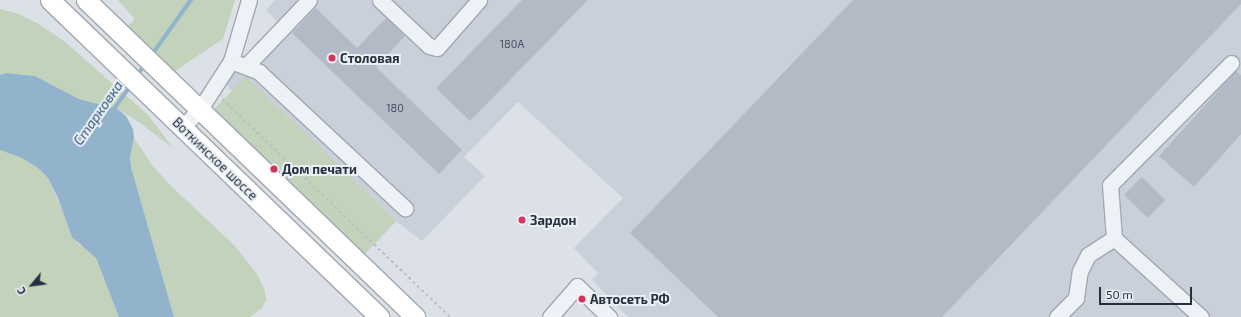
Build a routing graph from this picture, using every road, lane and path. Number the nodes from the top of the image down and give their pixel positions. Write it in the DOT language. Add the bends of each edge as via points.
graph roads {
  1 [pos="50,0"];
  2 [pos="86,0"];
  3 [pos="250,0"];
  4 [pos="309,0"];
  5 [pos="380,0"];
  6 [pos="479,0"];
  7 [pos="231,60"];
  8 [pos="1231,63"];
  9 [pos="246,66"];
  10 [pos="212,89"];
  11 [pos="200,109"];
  12 [pos="182,128"];
  13 [pos="405,208"];
  14 [pos="1114,238"];
  15 [pos="557,314"];
  16 [pos="379,317"];
  17 [pos="415,317"];
  18 [pos="450,317"];
  19 [pos="609,317"];
  20 [pos="1057,317"];
  21 [pos="1201,317"];
  1 -- 12 [label="main road, Воткинское шоссе"];
  2 -- 11 [label="main road, Воткинское шоссе"];
  3 -- 7 [label="lane"];
  4 -- 9 [label="lane"];
  5 -- 6 [label="lane" via="429,46 437,48"];
  7 -- 9 [label="lane"];
  7 -- 10 [label="lane"];
  8 -- 14 [label="lane" via="1110,184"];
  9 -- 13 [label="lane" via="259,72"];
  10 -- 11 [label="lane"];
  10 -- 18 [label="path"];
  11 -- 12 [label="lane"];
  11 -- 17 [label="main road, Воткинское шоссе"];
  12 -- 16 [label="main road, Воткинское шоссе"];
  14 -- 20 [label="lane" via="1088,255 1080,271 1076,298"];
  14 -- 21 [label="lane"];
  15 -- 19 [label="lane" via="577,286"];
}
